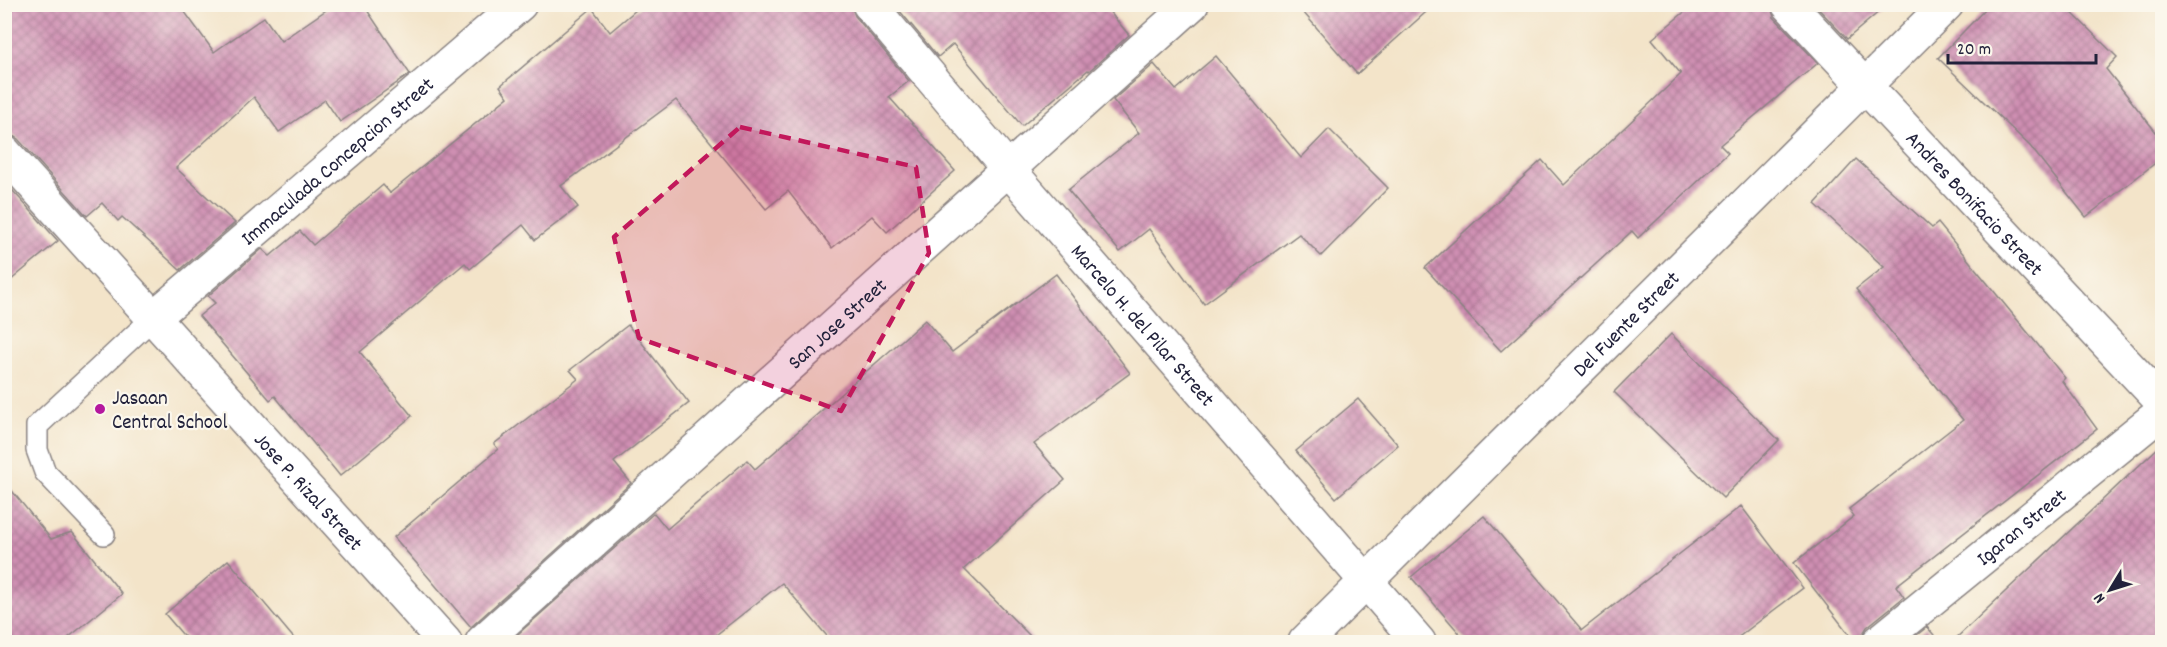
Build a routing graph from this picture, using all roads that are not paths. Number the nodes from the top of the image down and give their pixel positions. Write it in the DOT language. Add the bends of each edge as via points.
graph roads {
  1 [pos="520,4"];
  2 [pos="869,4"];
  3 [pos="1192,4"];
  4 [pos="1788,4"];
  5 [pos="1947,4"];
  6 [pos="1866,86"];
  7 [pos="4,152"];
  8 [pos="1009,170"];
  9 [pos="153,318"];
  10 [pos="2163,402"];
  11 [pos="2163,412"];
  12 [pos="104,534"];
  13 [pos="1366,582"];
  14 [pos="445,642"];
  15 [pos="482,642"];
  16 [pos="1305,642"];
  17 [pos="1419,642"];
  18 [pos="1880,642"];
  1 -- 9 [label="street, Immaculada Concepcion Street"];
  2 -- 8 [label="street, Marcelo H. del Pilar Street"];
  3 -- 8 [label="street, San Jose Street"];
  4 -- 6 [label="street, Andres Bonifacio Street"];
  5 -- 6 [label="street, Del Fuente Street"];
  6 -- 10 [label="street, Andres Bonifacio Street"];
  6 -- 13 [label="street, Del Fuente Street"];
  7 -- 9 [label="street, Jose P. Rizal Street"];
  8 -- 13 [label="street, Marcelo H. del Pilar Street"];
  8 -- 15 [label="street, San Jose Street"];
  9 -- 12 [label="lane" via="37,426 37,450 45,472"];
  9 -- 14 [label="street, Jose P. Rizal Street"];
  11 -- 18 [label="street, Igaran Street"];
  13 -- 16 [label="street, Del Fuente Street"];
  13 -- 17 [label="street, Marcelo H. del Pilar Street"];
}
